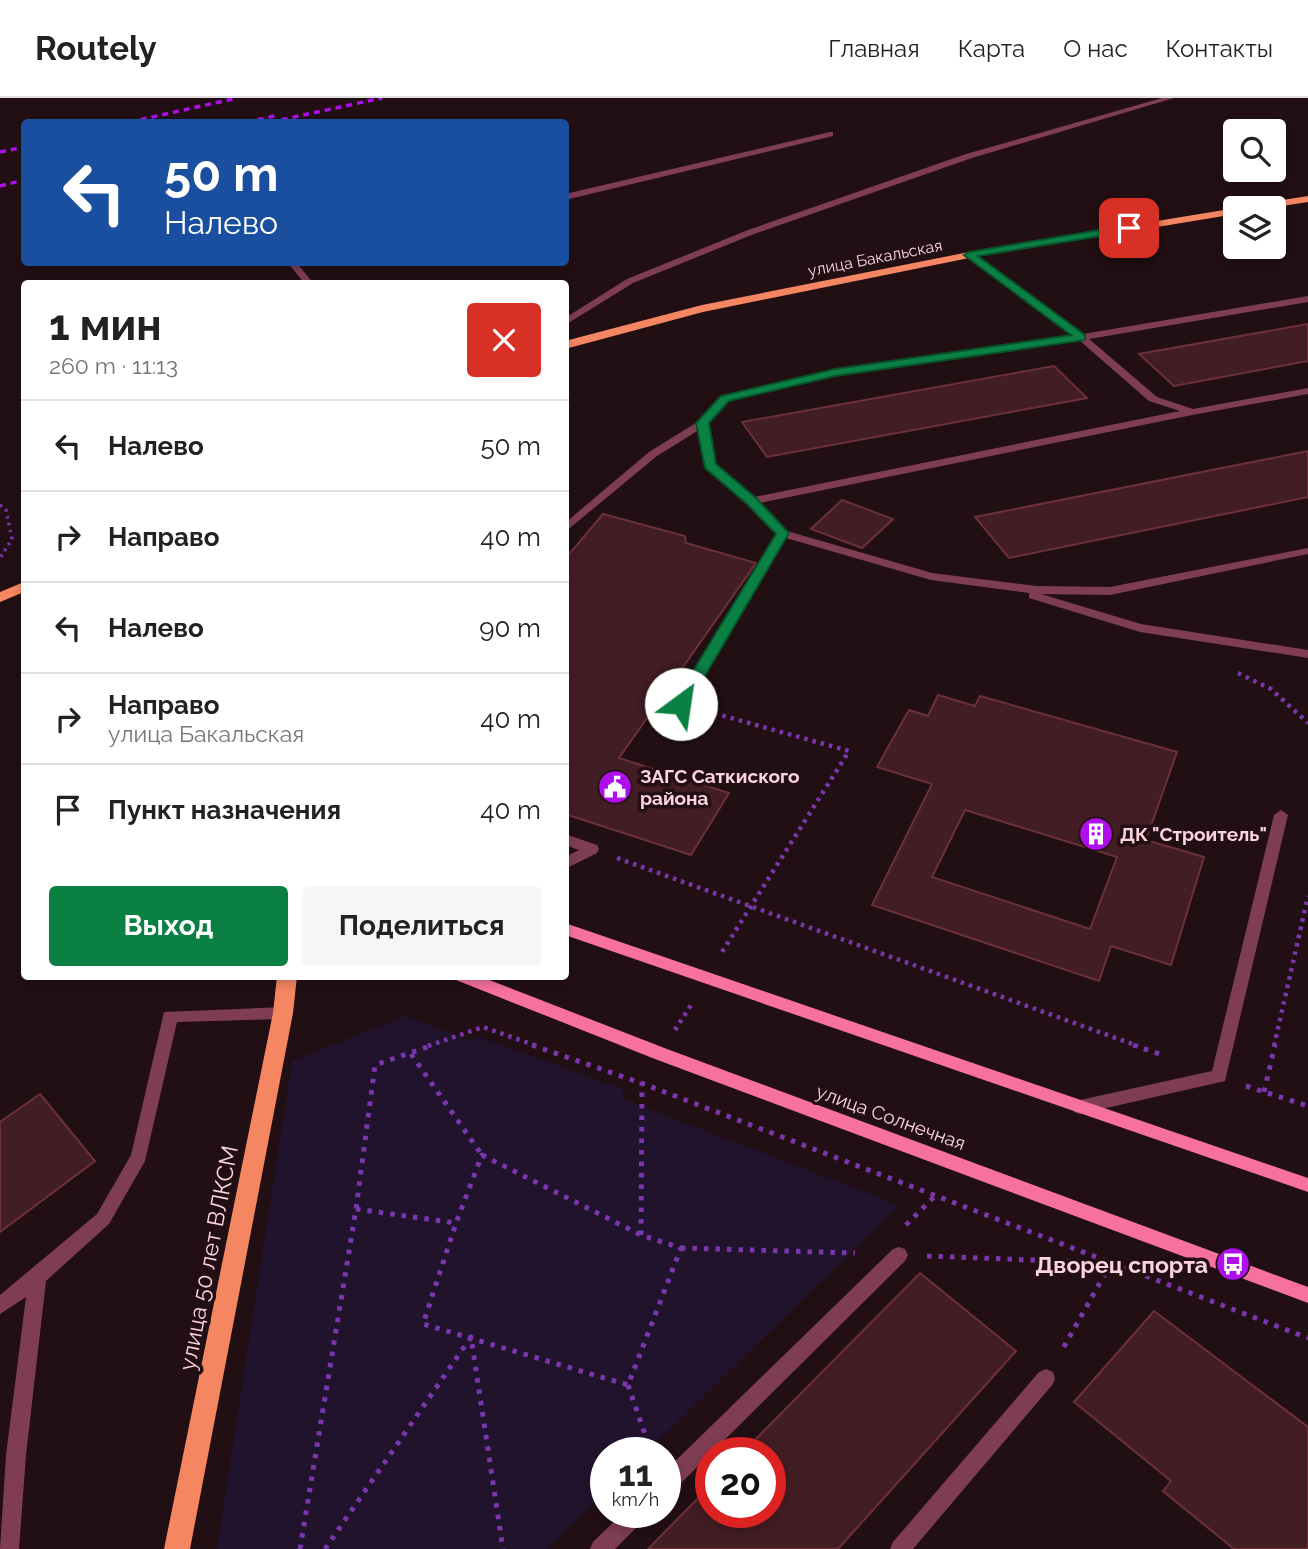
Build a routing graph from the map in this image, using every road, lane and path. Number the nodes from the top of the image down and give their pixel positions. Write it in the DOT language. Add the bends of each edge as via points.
graph roads {
  1 [pos="1170,98"];
  2 [pos="830,134"];
  3 [pos="569,196"];
  4 [pos="1308,199"];
  5 [pos="1286,202"];
  6 [pos="1223,213"];
  7 [pos="969,255"];
  8 [pos="294,266"];
  9 [pos="307,280"];
  10 [pos="1308,299"];
  11 [pos="569,319"];
  12 [pos="1081,337"];
  13 [pos="569,344"];
  14 [pos="1308,391"];
  15 [pos="1192,412"];
  16 [pos="702,423"];
  17 [pos="752,501"];
  18 [pos="0,505"];
  19 [pos="569,526"];
  20 [pos="783,533"];
  21 [pos="1308,551"];
  22 [pos="0,558"];
  23 [pos="1006,586"];
  24 [pos="21,588"];
  25 [pos="0,597"];
  26 [pos="1308,654"];
  27 [pos="681,704"];
  28 [pos="1281,815"];
  29 [pos="569,840"];
  30 [pos="592,849"];
  31 [pos="569,862"];
  32 [pos="1308,897"];
  33 [pos="751,904"];
  34 [pos="569,930"];
  35 [pos="707,978"];
  36 [pos="287,980"];
  37 [pos="471,980"];
  38 [pos="283,1013"];
  39 [pos="411,1054"];
  40 [pos="661,1054"];
  41 [pos="1167,1057"];
  42 [pos="1219,1076"];
  43 [pos="641,1083"];
  44 [pos="1264,1092"];
  45 [pos="1308,1106"];
  46 [pos="1080,1107"];
  47 [pos="482,1155"];
  48 [pos="1308,1185"];
  49 [pos="356,1209"];
  50 [pos="456,1223"];
  51 [pos="641,1235"];
  52 [pos="899,1255"];
  53 [pos="1111,1263"];
  54 [pos="37,1277"];
  55 [pos="1308,1295"];
  56 [pos="0,1306"];
  57 [pos="471,1337"];
  58 [pos="1308,1338"];
  59 [pos="1046,1378"];
  60 [pos="628,1385"];
  61 [pos="646,1437"];
  62 [pos="681,1469"];
  63 [pos="622,1528"];
  64 [pos="9,1549"];
  65 [pos="177,1549"];
  66 [pos="300,1549"];
  67 [pos="325,1549"];
  68 [pos="503,1549"];
  69 [pos="600,1549"];
  70 [pos="900,1549"];
  1 -- 11 [label="lane" via="970,156 751,232 630,281"];
  2 -- 3 [label="lane"];
  4 -- 5 [label="main road"];
  6 -- 7 [label="main road, улица Бакальская"];
  7 -- 12 [label="lane"];
  7 -- 13 [label="main road, улица Бакальская" via="702,309"];
  8 -- 9 [label="lane"];
  10 -- 12 [label="lane"];
  12 -- 15 [label="lane" via="1153,399"];
  12 -- 16 [label="lane" via="835,373 725,398"];
  14 -- 15 [label="lane"];
  15 -- 17 [label="lane"];
  16 -- 17 [label="lane" via="710,465"];
  16 -- 19 [label="lane" via="653,454"];
  17 -- 20 [label="lane"];
  18 -- 22 [label="path" via="6,510 12,539"];
  20 -- 23 [label="lane" via="931,576"];
  20 -- 27 [label="lane"];
  21 -- 23 [label="lane" via="1110,591"];
  23 -- 26 [label="lane" via="1140,628"];
  24 -- 25 [label="main road"];
  27 -- 33 [label="path" via="849,751"];
  28 -- 42 [label="lane"];
  29 -- 30 [label="lane"];
  30 -- 31 [label="lane"];
  30 -- 33 [label="path"];
  32 -- 44 [label="path"];
  33 -- 35 [label="path"];
  33 -- 41 [label="path"];
  34 -- 35 [label="main road"];
  35 -- 40 [label="path"];
  35 -- 46 [label="main road"];
  36 -- 38 [label="main road, улица 50 лет ВЛКСМ"];
  37 -- 40 [label="main road, улица Солнечная"];
  38 -- 54 [label="lane" via="170,1016 139,1156 103,1219"];
  38 -- 65 [label="main road, улица 50 лет ВЛКСМ"];
  39 -- 43 [label="path" via="483,1027"];
  39 -- 47 [label="path"];
  39 -- 49 [label="path" via="375,1065"];
  40 -- 43 [label="path"];
  40 -- 55 [label="main road, улица Солнечная"];
  42 -- 44 [label="path"];
  42 -- 46 [label="lane"];
  43 -- 51 [label="path"];
  43 -- 53 [label="path"];
  44 -- 45 [label="path"];
  46 -- 48 [label="main road"];
  47 -- 50 [label="path"];
  47 -- 51 [label="path"];
  49 -- 50 [label="path"];
  49 -- 66 [label="path"];
  50 -- 57 [label="path" via="423,1324"];
  51 -- 60 [label="path" via="681,1248"];
  52 -- 62 [label="lane"];
  53 -- 58 [label="path"];
  53 -- 59 [label="path"];
  54 -- 56 [label="lane"];
  54 -- 64 [label="lane"];
  57 -- 60 [label="path"];
  57 -- 67 [label="path"];
  57 -- 68 [label="path"];
  59 -- 70 [label="lane"];
  60 -- 61 [label="path"];
  63 -- 69 [label="lane"];
}
